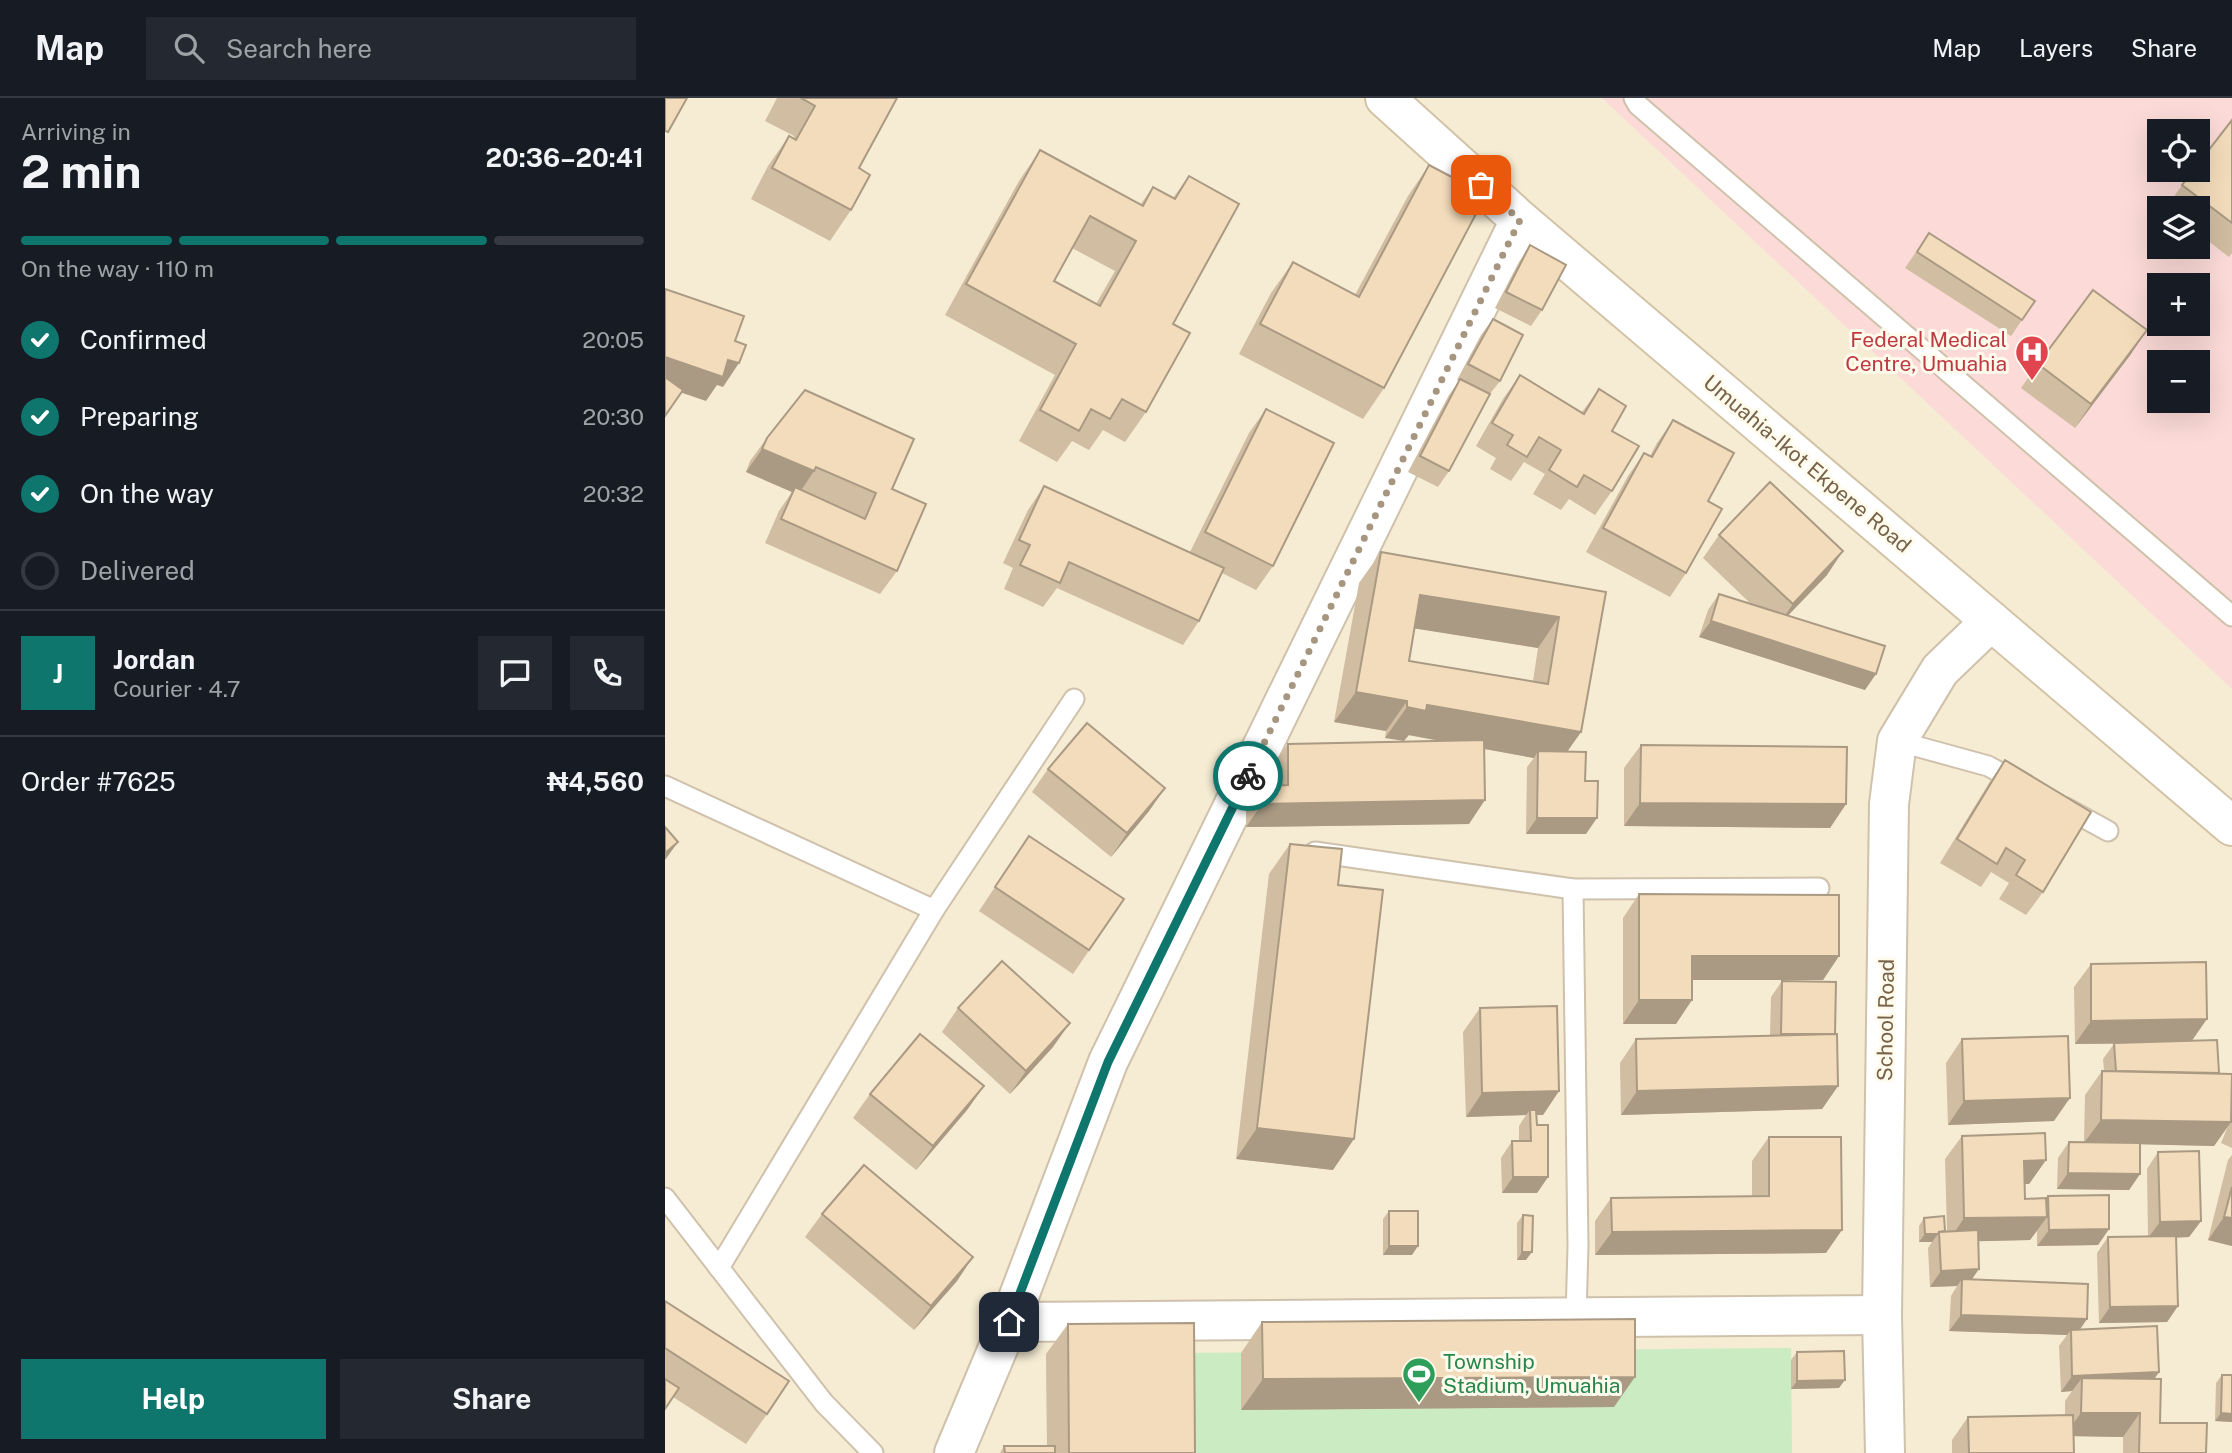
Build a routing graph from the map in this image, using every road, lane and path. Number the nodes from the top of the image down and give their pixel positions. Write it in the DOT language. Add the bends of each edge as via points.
graph roads {
  1 [pos="1385,98"];
  2 [pos="1634,98"];
  3 [pos="1520,220"];
  4 [pos="2232,616"];
  5 [pos="1991,621"];
  6 [pos="1074,699"];
  7 [pos="1897,741"];
  8 [pos="665,786"];
  9 [pos="2232,826"];
  10 [pos="2108,831"];
  11 [pos="1299,850"];
  12 [pos="1819,888"];
  13 [pos="1573,889"];
  14 [pos="934,911"];
  15 [pos="665,1198"];
  16 [pos="719,1268"];
  17 [pos="1882,1315"];
  18 [pos="1576,1317"];
  19 [pos="1009,1322"];
  20 [pos="873,1453"];
  21 [pos="954,1453"];
  22 [pos="1885,1453"];
  1 -- 3 [label="street, Umuahia-Ikot Ekpene Road"];
  2 -- 4 [label="lane"];
  3 -- 5 [label="street, Umuahia-Ikot Ekpene Road"];
  3 -- 19 [label="street" via="1108,1062"];
  5 -- 7 [label="street, School Road" via="1940,670"];
  5 -- 9 [label="street, Umuahia-Ikot Ekpene Road"];
  6 -- 14 [label="lane"];
  7 -- 10 [label="lane" via="1987,766"];
  7 -- 17 [label="street, School Road" via="1889,804"];
  8 -- 14 [label="lane"];
  11 -- 13 [label="lane"];
  12 -- 13 [label="lane"];
  13 -- 18 [label="lane"];
  14 -- 16 [label="lane"];
  15 -- 16 [label="lane"];
  16 -- 20 [label="lane" via="824,1404"];
  17 -- 18 [label="street"];
  17 -- 22 [label="street, School Road"];
  18 -- 19 [label="street"];
  19 -- 21 [label="street"];
}
